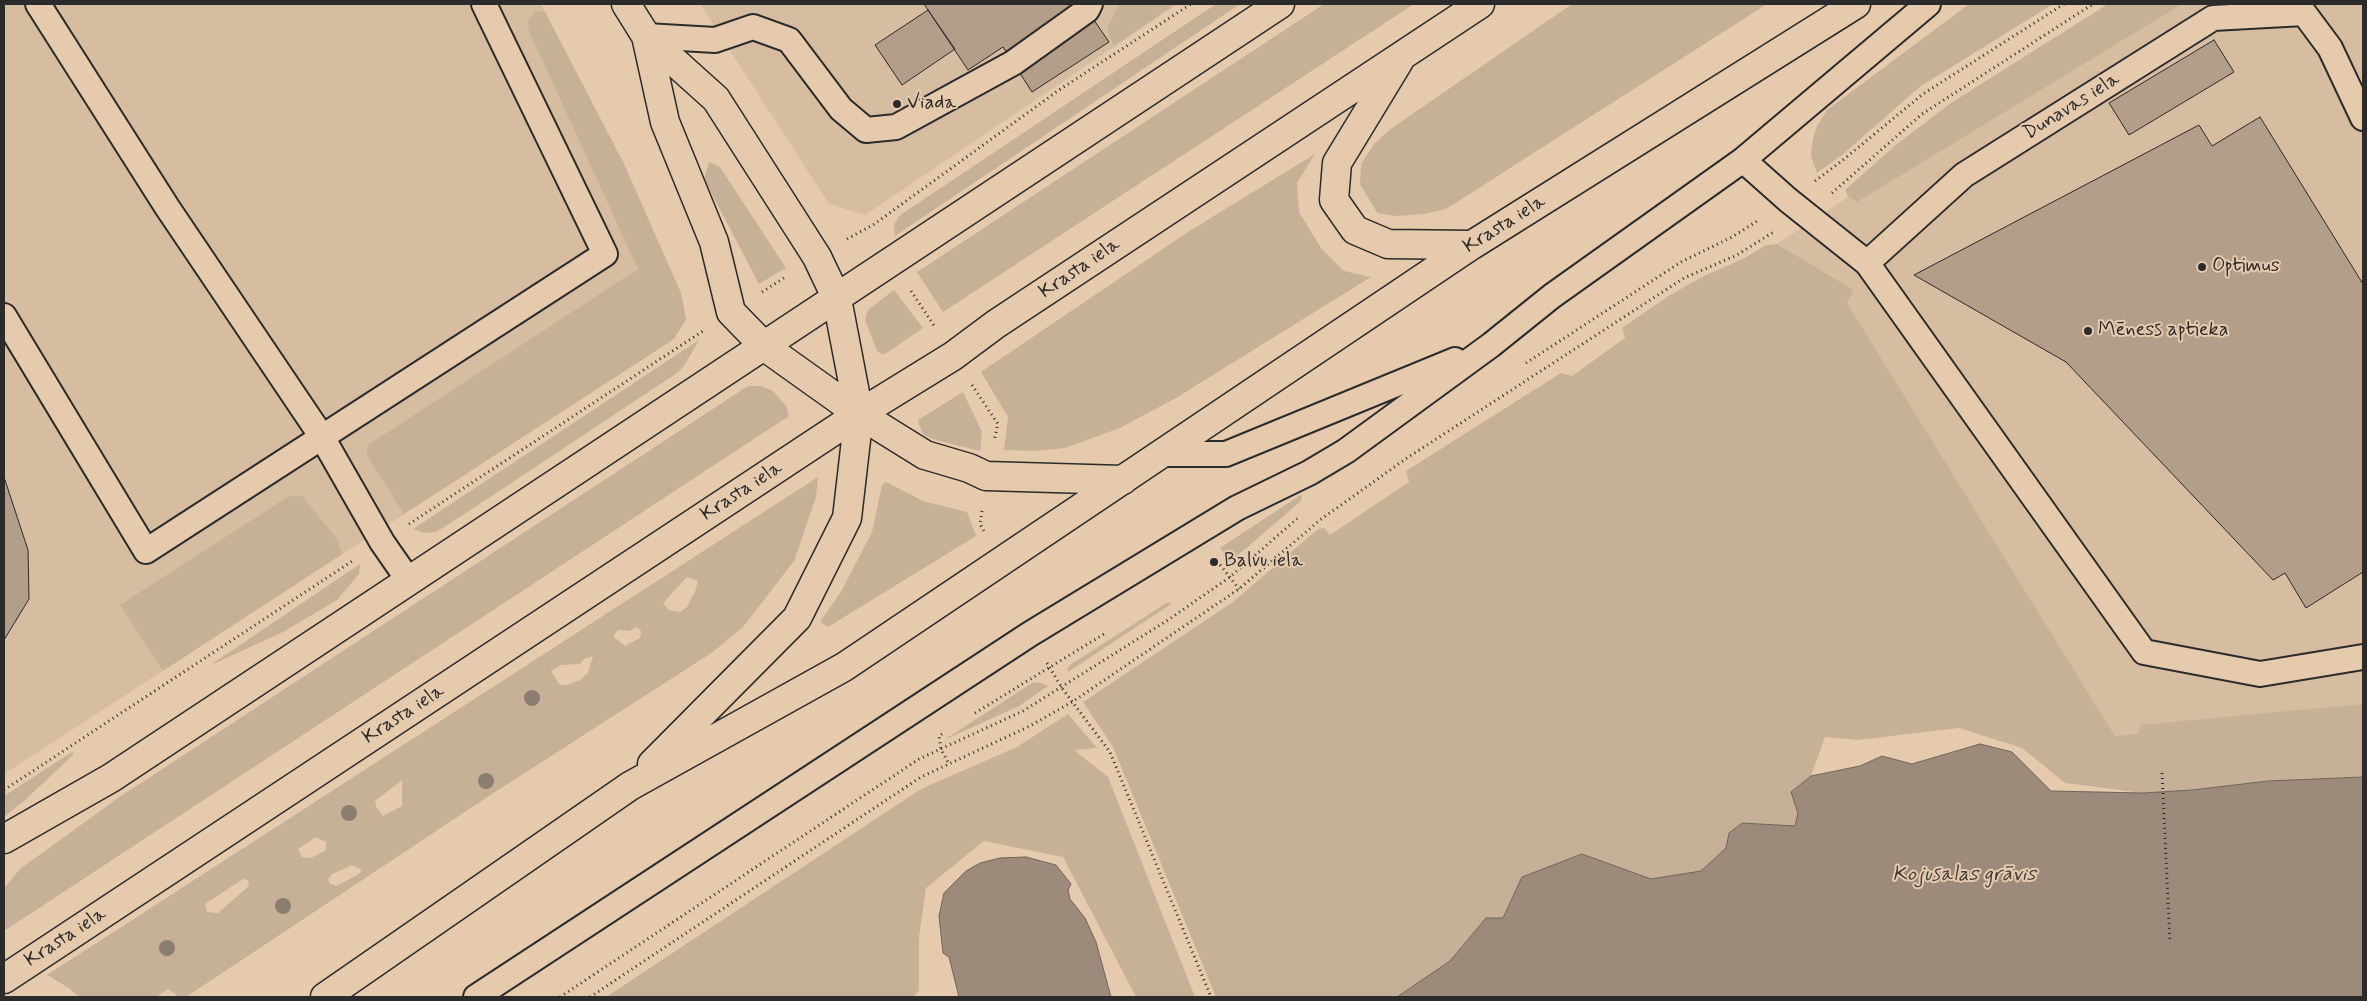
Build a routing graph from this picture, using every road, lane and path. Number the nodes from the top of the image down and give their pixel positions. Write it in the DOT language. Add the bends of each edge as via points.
graph roads {
  1 [pos="38,4"];
  2 [pos="486,4"];
  3 [pos="626,4"];
  4 [pos="1090,4"];
  5 [pos="1191,4"];
  6 [pos="1280,4"];
  7 [pos="1480,4"];
  8 [pos="1856,4"];
  9 [pos="1928,4"];
  10 [pos="2093,4"];
  11 [pos="646,36"];
  12 [pos="1404,53"];
  13 [pos="2363,118"];
  14 [pos="1743,160"];
  15 [pos="1804,212"];
  16 [pos="1472,245"];
  17 [pos="817,257"];
  18 [pos="1868,263"];
  19 [pos="837,299"];
  20 [pos="731,312"];
  21 [pos="4,316"];
  22 [pos="1491,345"];
  23 [pos="765,347"];
  24 [pos="859,414"];
  25 [pos="322,438"];
  26 [pos="1159,454"];
  27 [pos="1123,480"];
  28 [pos="382,542"];
  29 [pos="1217,561"];
  30 [pos="409,581"];
  31 [pos="1239,589"];
  32 [pos="1104,634"];
  33 [pos="2363,657"];
  34 [pos="1049,667"];
  35 [pos="1072,702"];
  36 [pos="970,716"];
  37 [pos="947,731"];
  38 [pos="948,762"];
  39 [pos="2162,773"];
  40 [pos="630,786"];
  41 [pos="4,790"];
  42 [pos="8,841"];
  43 [pos="2170,944"];
  44 [pos="4,979"];
  45 [pos="325,997"];
  46 [pos="476,997"];
  47 [pos="590,997"];
  48 [pos="1211,997"];
  1 -- 25 [label="lane" via="167,207"];
  2 -- 25 [label="lane" via="605,254"];
  3 -- 11 [label="main road"];
  4 -- 11 [label="lane" via="1087,10 1013,63 896,127 866,130 841,109 789,40 753,27 714,40"];
  5 -- 17 [label="path" via="1059,90 873,225"];
  6 -- 19 [label="main road"];
  7 -- 12 [label="main road, Krasta iela"];
  8 -- 16 [label="main road, Krasta iela"];
  9 -- 14 [label="lane"];
  10 -- 15 [label="path" via="1922,114 1843,186"];
  11 -- 17 [label="main road" via="716,99"];
  11 -- 20 [label="main road" via="665,122 714,242"];
  12 -- 16 [label="main road" via="1337,163 1334,200 1355,230 1388,244"];
  12 -- 24 [label="main road, Krasta iela" via="996,324 953,356"];
  13 -- 18 [label="lane, Dunavas iela" via="2330,48 2304,13 2213,18 1964,175"];
  14 -- 15 [label="lane"];
  14 -- 22 [label="lane" via="1552,296"];
  15 -- 18 [label="lane"];
  15 -- 31 [label="path" via="1737,255 1684,278 1407,458 1320,520"];
  16 -- 26 [label="main road, Krasta iela"];
  17 -- 19 [label="main road"];
  17 -- 20 [label="path"];
  18 -- 33 [label="lane" via="2144,652 2260,674"];
  19 -- 23 [label="main road"];
  19 -- 24 [label="main road"];
  20 -- 23 [label="main road"];
  20 -- 28 [label="path"];
  21 -- 25 [label="lane" via="146,551"];
  22 -- 26 [label="lane" via="1226,454"];
  22 -- 46 [label="lane" via="1346,450 1237,508 1030,634"];
  23 -- 24 [label="main road"];
  23 -- 30 [label="main road"];
  24 -- 27 [label="main road" via="925,455 986,476"];
  24 -- 40 [label="main road" via="847,518 797,618"];
  24 -- 44 [label="main road, Krasta iela"];
  25 -- 28 [label="lane"];
  26 -- 27 [label="main road, Krasta iela"];
  27 -- 40 [label="main road, Krasta iela" via="844,667"];
  28 -- 30 [label="lane"];
  28 -- 41 [label="path"];
  29 -- 31 [label="path"];
  30 -- 42 [label="main road" via="111,778"];
  31 -- 35 [label="path"];
  32 -- 34 [label="path"];
  34 -- 35 [label="path"];
  34 -- 36 [label="path"];
  35 -- 38 [label="path" via="1030,726"];
  35 -- 48 [label="path" via="1110,752"];
  37 -- 38 [label="path" via="939,736"];
  38 -- 47 [label="path"];
  39 -- 43 [label="path"];
  40 -- 45 [label="main road, Krasta iela"];
}
